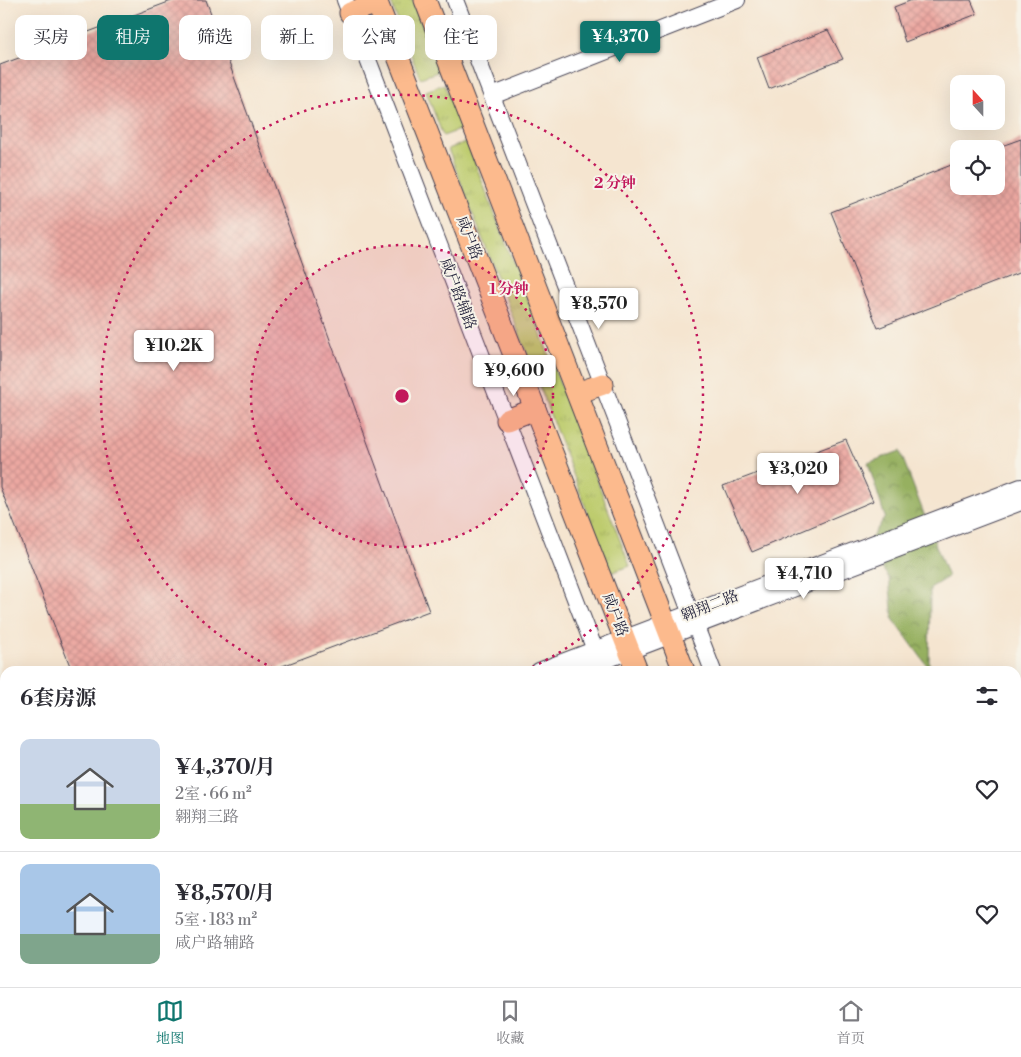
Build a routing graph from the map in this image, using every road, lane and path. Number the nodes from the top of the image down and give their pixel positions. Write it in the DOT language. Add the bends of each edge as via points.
graph roads {
  1 [pos="425,0"];
  2 [pos="455,0"];
  3 [pos="737,0"];
  4 [pos="377,1"];
  5 [pos="348,6"];
  6 [pos="492,96"];
  7 [pos="603,384"];
  8 [pos="577,394"];
  9 [pos="535,409"];
  10 [pos="507,420"];
  11 [pos="1021,488"];
  12 [pos="1021,502"];
  13 [pos="693,619"];
  14 [pos="668,629"];
  15 [pos="626,645"];
  16 [pos="600,661"];
  17 [pos="570,666"];
  18 [pos="588,666"];
  19 [pos="635,666"];
  20 [pos="682,666"];
  21 [pos="711,666"];
  1 -- 8 [label="main road"];
  2 -- 6 [label="street"];
  3 -- 6 [label="street"];
  4 -- 5 [label="main road"];
  4 -- 9 [label="main road, 咸户路"];
  5 -- 10 [label="street, 咸户路辅路"];
  6 -- 7 [label="street"];
  7 -- 8 [label="main road"];
  7 -- 13 [label="street"];
  8 -- 14 [label="main road"];
  9 -- 10 [label="main road"];
  9 -- 15 [label="main road, 咸户路"];
  10 -- 16 [label="street, 咸户路辅路"];
  11 -- 13 [label="street, 翱翔二路"];
  12 -- 13 [label="street, 翱翔二路"];
  13 -- 14 [label="street, 翱翔二路"];
  13 -- 21 [label="street"];
  14 -- 15 [label="street, 翱翔二路"];
  14 -- 20 [label="main road"];
  15 -- 16 [label="street, 翱翔二路"];
  15 -- 19 [label="main road, 咸户路"];
  16 -- 17 [label="street, 翱翔二路"];
  16 -- 18 [label="street, 翱翔二路"];
}
